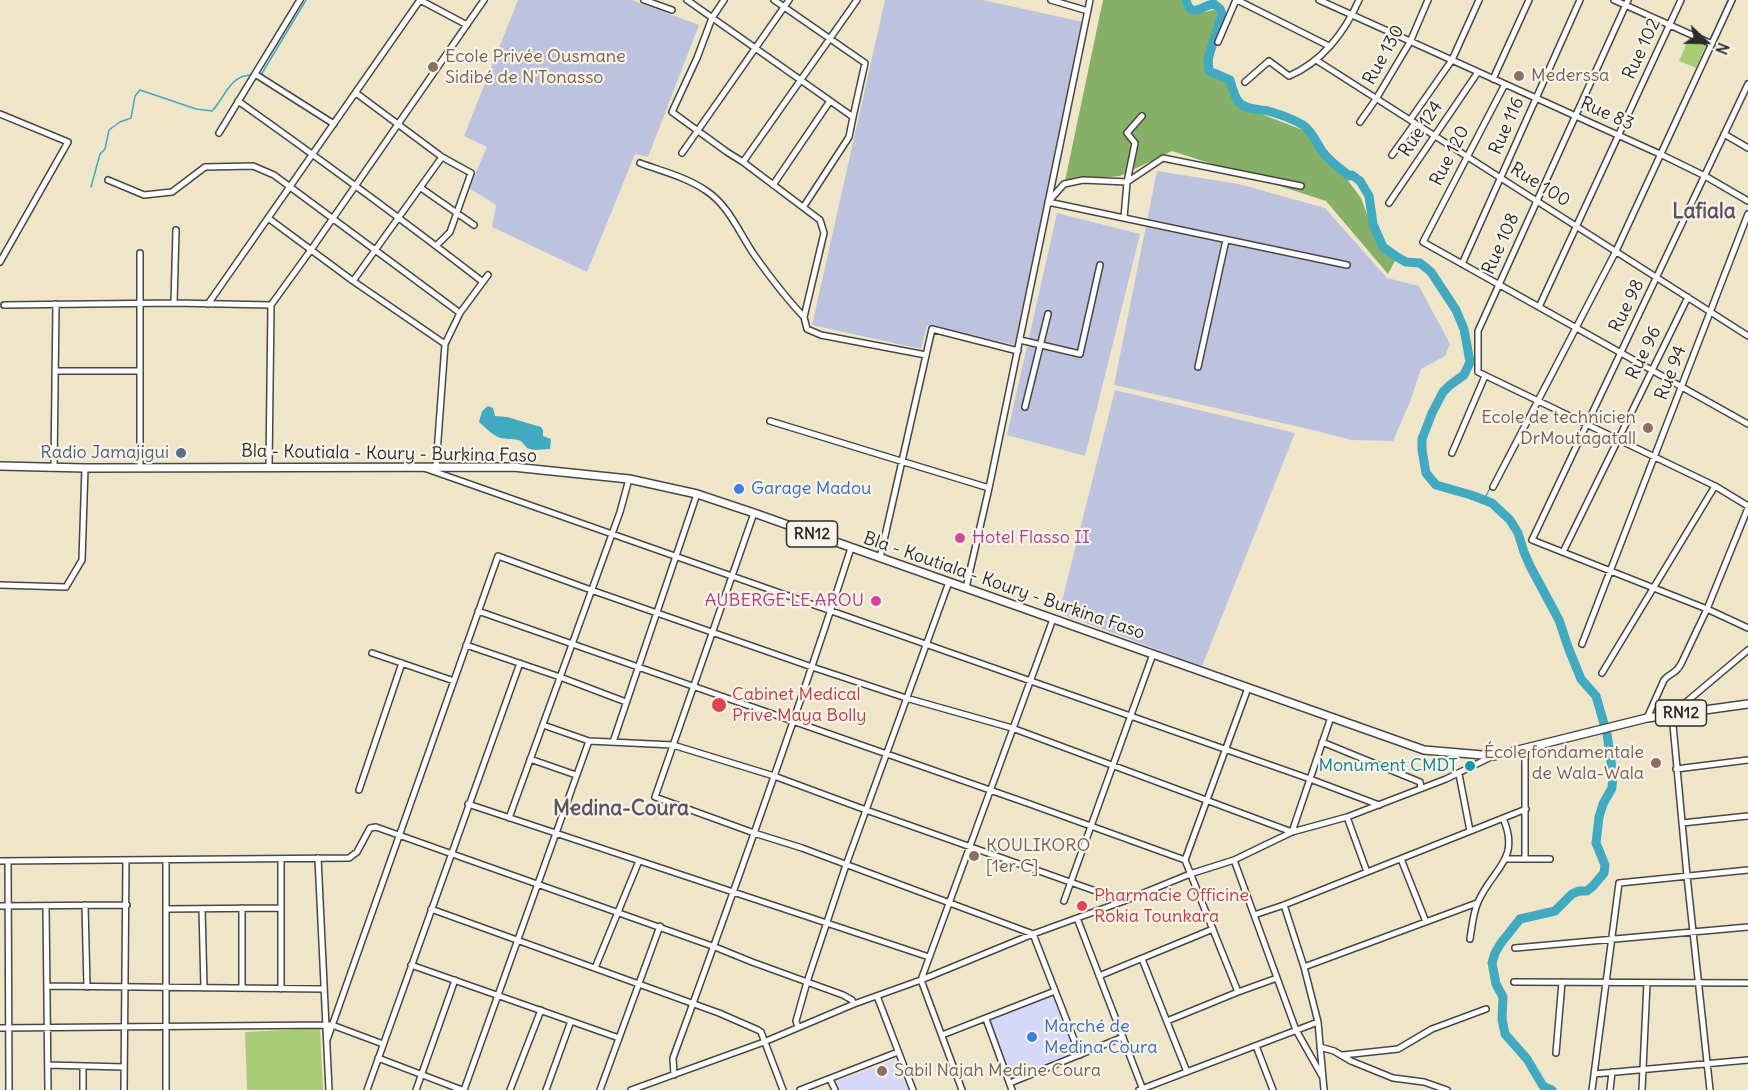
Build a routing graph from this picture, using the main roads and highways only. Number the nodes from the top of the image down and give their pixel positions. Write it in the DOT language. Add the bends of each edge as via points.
graph roads {
  1 [pos="0,466"];
  2 [pos="1748,704"];
  1 -- 2 [label="main road, Bla - Koutiala - Koury - Burkina Faso / RN12" via="513,467 629,479 697,494 753,513 1425,750 1494,756 1647,718"];
}
